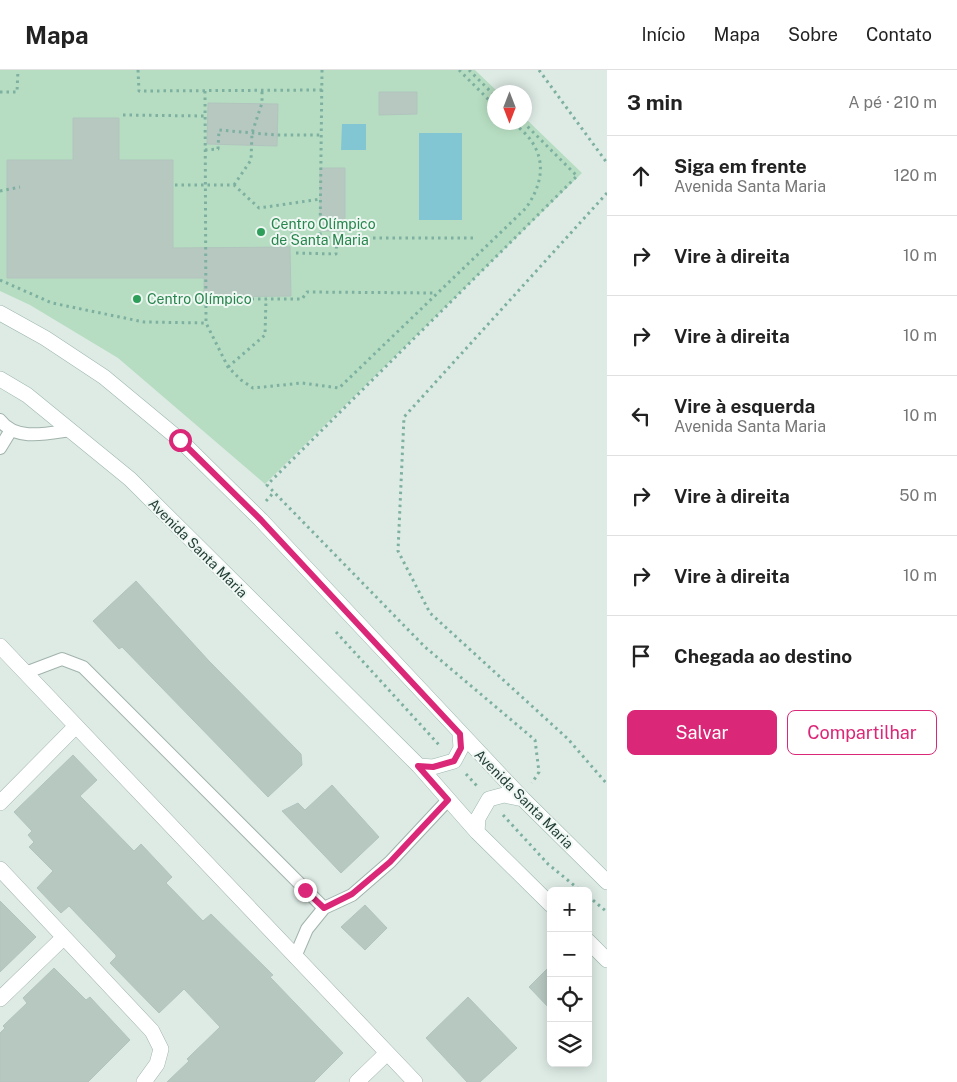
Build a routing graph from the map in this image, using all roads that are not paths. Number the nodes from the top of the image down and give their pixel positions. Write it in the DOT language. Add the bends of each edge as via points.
graph roads {
  1 [pos="0,313"];
  2 [pos="0,379"];
  3 [pos="0,420"];
  4 [pos="10,430"];
  5 [pos="71,430"];
  6 [pos="0,448"];
  7 [pos="0,646"];
  8 [pos="25,673"];
  9 [pos="75,727"];
  10 [pos="460,734"];
  11 [pos="418,766"];
  12 [pos="523,799"];
  13 [pos="448,800"];
  14 [pos="0,803"];
  15 [pos="476,832"];
  16 [pos="0,869"];
  17 [pos="607,882"];
  18 [pos="547,901"];
  19 [pos="324,908"];
  20 [pos="63,938"];
  21 [pos="592,945"];
  22 [pos="295,957"];
  23 [pos="607,960"];
  24 [pos="0,999"];
  25 [pos="387,1053"];
  26 [pos="144,1082"];
  27 [pos="357,1082"];
  28 [pos="415,1082"];
  1 -- 10 [label="main road, Avenida Santa Maria" via="104,377 180,440 261,520"];
  2 -- 5 [label="main road, Avenida Santa Maria" via="27,395"];
  3 -- 4 [label="lane"];
  4 -- 5 [label="lane" via="27,434"];
  4 -- 6 [label="lane"];
  5 -- 11 [label="main road, Avenida Santa Maria" via="130,479"];
  7 -- 8 [label="main road"];
  8 -- 9 [label="main road"];
  8 -- 19 [label="lane" via="62,659 84,667"];
  9 -- 14 [label="main road"];
  9 -- 22 [label="main road"];
  10 -- 11 [label="main road" via="461,748 454,761 433,767"];
  10 -- 12 [label="main road, Avenida Santa Maria"];
  11 -- 13 [label="main road, Avenida Santa Maria"];
  12 -- 15 [label="main road" via="504,796 488,799 478,818"];
  12 -- 17 [label="main road, Avenida Santa Maria"];
  13 -- 15 [label="main road, Avenida Santa Maria"];
  13 -- 19 [label="lane" via="390,862 352,894"];
  15 -- 18 [label="main road, Avenida Santa Maria"];
  16 -- 20 [label="main road"];
  19 -- 22 [label="lane" via="307,929"];
  20 -- 24 [label="main road"];
  20 -- 26 [label="main road" via="152,1031 161,1049 157,1064"];
  21 -- 23 [label="main road"];
  22 -- 25 [label="main road"];
  25 -- 27 [label="main road"];
  25 -- 28 [label="main road"];
}
